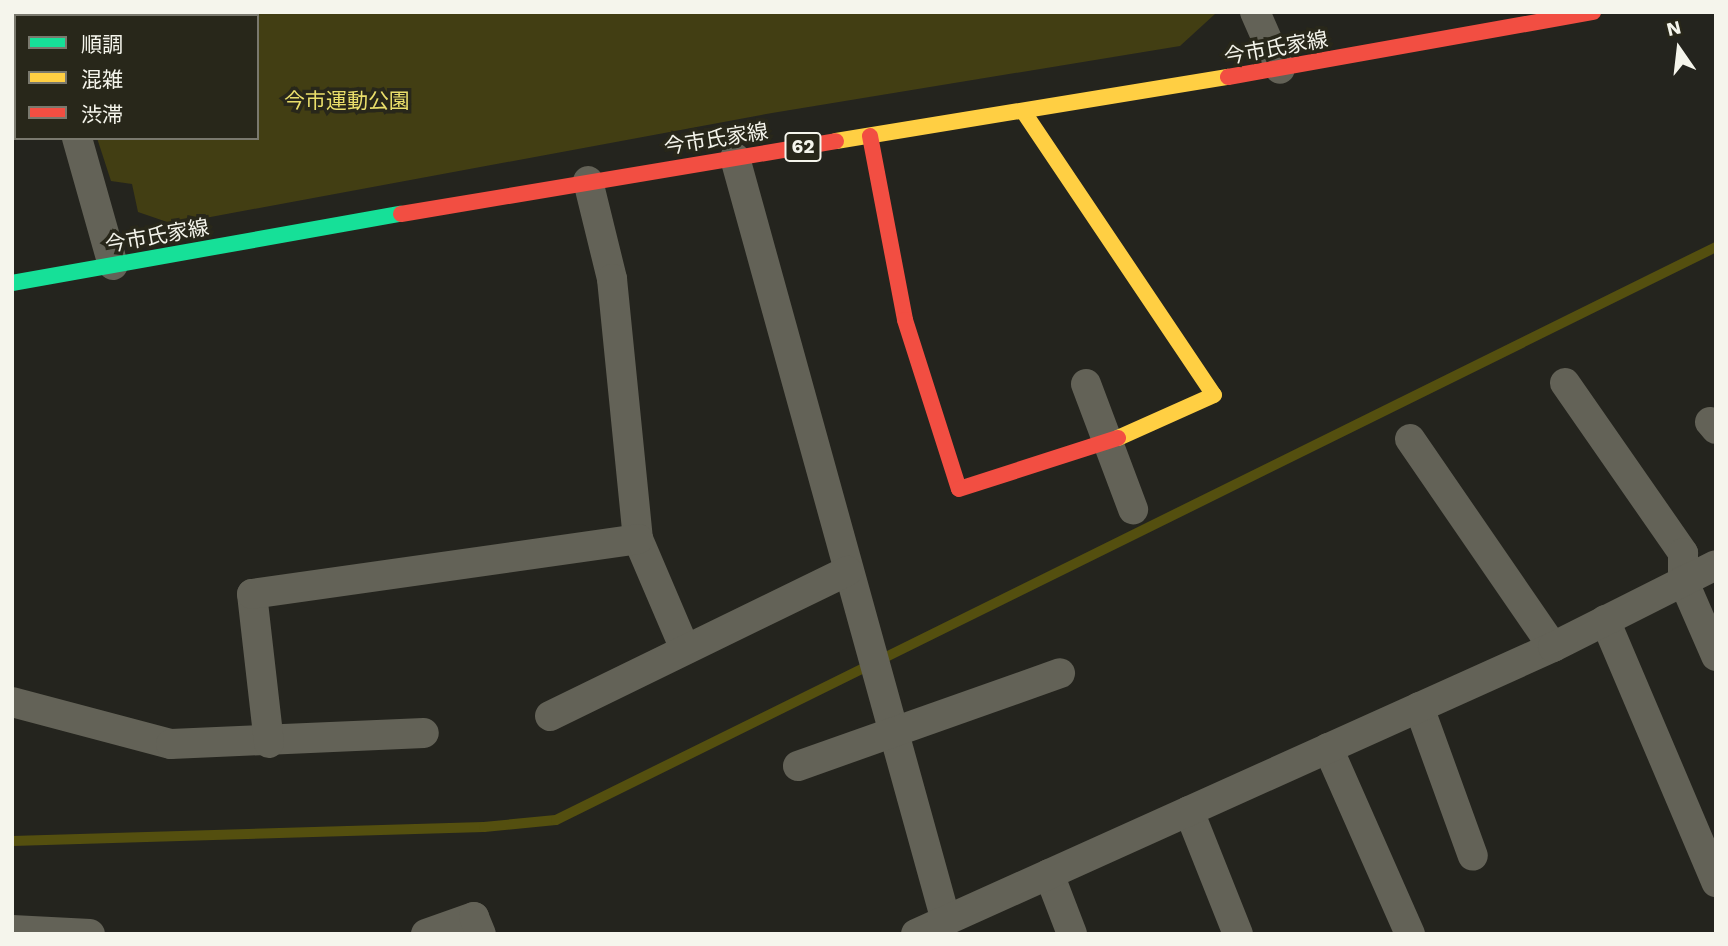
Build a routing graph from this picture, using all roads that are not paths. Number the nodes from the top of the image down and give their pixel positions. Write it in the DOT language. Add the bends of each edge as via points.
graph roads {
  1 [pos="1255,12"];
  2 [pos="1593,12"];
  3 [pos="1280,69"];
  4 [pos="1023,111"];
  5 [pos="870,136"];
  6 [pos="78,140"];
  7 [pos="735,158"];
  8 [pos="588,181"];
  9 [pos="113,265"];
  10 [pos="12,283"];
  11 [pos="1565,383"];
  12 [pos="1086,384"];
  13 [pos="1410,439"];
  14 [pos="1107,443"];
  15 [pos="1133,509"];
  16 [pos="638,539"];
  17 [pos="1716,565"];
  18 [pos="847,571"];
  19 [pos="1684,580"];
  20 [pos="1605,620"];
  21 [pos="684,647"];
  22 [pos="1553,648"];
  23 [pos="1716,656"];
  24 [pos="1060,673"];
  25 [pos="12,702"];
  26 [pos="1419,707"];
  27 [pos="550,716"];
  28 [pos="896,730"];
  29 [pos="424,733"];
  30 [pos="269,743"];
  31 [pos="1328,748"];
  32 [pos="798,766"];
  33 [pos="1189,811"];
  34 [pos="1473,856"];
  35 [pos="1049,874"];
  36 [pos="1716,882"];
  37 [pos="946,920"];
  38 [pos="12,930"];
  39 [pos="90,934"];
  40 [pos="426,934"];
  41 [pos="481,934"];
  42 [pos="916,934"];
  43 [pos="1072,934"];
  44 [pos="1238,934"];
  45 [pos="1409,934"];
  1 -- 3 [label="street"];
  2 -- 3 [label="main road, 今市氏家線 / 62"];
  3 -- 4 [label="main road, 今市氏家線 / 62"];
  4 -- 5 [label="main road, 今市氏家線 / 62"];
  4 -- 14 [label="main road" via="1214,395"];
  5 -- 7 [label="main road, 今市氏家線 / 62"];
  5 -- 14 [label="main road" via="905,320 959,489"];
  6 -- 9 [label="street"];
  7 -- 8 [label="main road, 今市氏家線 / 62"];
  7 -- 18 [label="street"];
  8 -- 9 [label="main road, 今市氏家線 / 62"];
  8 -- 16 [label="street" via="612,279"];
  9 -- 10 [label="main road, 今市氏家線 / 62"];
  11 -- 19 [label="street" via="1683,553"];
  12 -- 14 [label="street"];
  13 -- 22 [label="street"];
  14 -- 15 [label="street"];
  16 -- 21 [label="street"];
  16 -- 30 [label="street" via="252,594"];
  17 -- 19 [label="street"];
  18 -- 21 [label="street"];
  18 -- 28 [label="street"];
  19 -- 20 [label="street"];
  19 -- 23 [label="street"];
  20 -- 22 [label="street"];
  20 -- 36 [label="street"];
  21 -- 27 [label="street"];
  22 -- 26 [label="street"];
  24 -- 28 [label="street"];
  25 -- 30 [label="street" via="171,744"];
  26 -- 31 [label="street"];
  26 -- 34 [label="street"];
  28 -- 32 [label="street"];
  28 -- 37 [label="street"];
  29 -- 30 [label="street"];
  31 -- 33 [label="street"];
  31 -- 45 [label="street"];
  33 -- 35 [label="street"];
  33 -- 44 [label="street"];
  35 -- 37 [label="street"];
  35 -- 43 [label="street"];
  37 -- 42 [label="street"];
  38 -- 39 [label="street"];
  40 -- 41 [label="street" via="474,916"];
}
